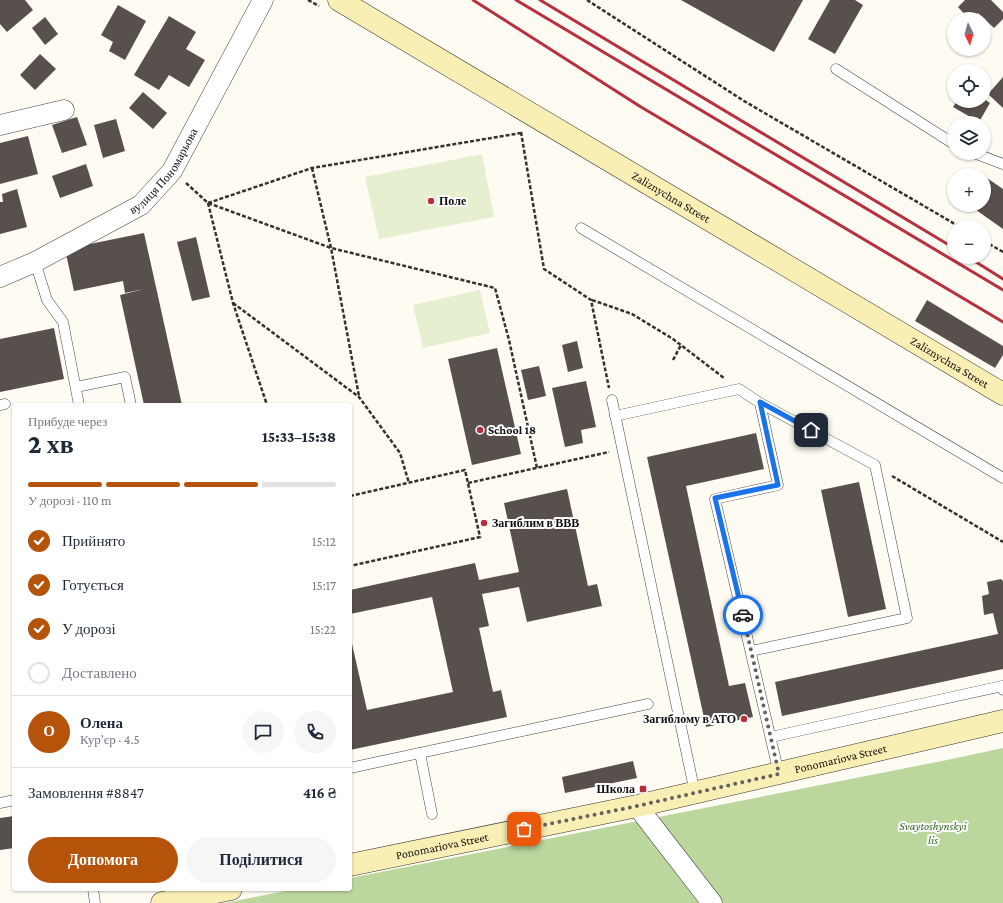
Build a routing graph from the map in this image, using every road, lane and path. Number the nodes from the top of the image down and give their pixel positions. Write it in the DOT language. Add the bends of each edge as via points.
graph roads {
  1 [pos="263,0"];
  2 [pos="339,0"];
  3 [pos="587,0"];
  4 [pos="836,69"];
  5 [pos="64,110"];
  6 [pos="0,125"];
  7 [pos="520,126"];
  8 [pos="521,132"];
  9 [pos="947,140"];
  10 [pos="991,159"];
  11 [pos="1003,164"];
  12 [pos="312,168"];
  13 [pos="172,171"];
  14 [pos="208,203"];
  15 [pos="948,220"];
  16 [pos="581,228"];
  17 [pos="991,245"];
  18 [pos="331,248"];
  19 [pos="1003,252"];
  20 [pos="35,262"];
  21 [pos="0,277"];
  22 [pos="591,300"];
  23 [pos="233,303"];
  24 [pos="681,345"];
  25 [pos="673,360"];
  26 [pos="76,387"];
  27 [pos="739,389"];
  28 [pos="1003,394"];
  29 [pos="359,397"];
  30 [pos="612,400"];
  31 [pos="760,402"];
  32 [pos="79,403"];
  33 [pos="131,403"];
  34 [pos="266,403"];
  35 [pos="615,416"];
  36 [pos="622,449"];
  37 [pos="875,465"];
  38 [pos="537,468"];
  39 [pos="1003,478"];
  40 [pos="409,483"];
  41 [pos="468,483"];
  42 [pos="352,496"];
  43 [pos="1003,542"];
  44 [pos="352,566"];
  45 [pos="751,651"];
  46 [pos="1003,690"];
  47 [pos="648,704"];
  48 [pos="1003,721"];
  49 [pos="771,737"];
  50 [pos="420,753"];
  51 [pos="352,768"];
  52 [pos="779,774"];
  53 [pos="694,793"];
  54 [pos="12,800"];
  55 [pos="0,803"];
  56 [pos="637,806"];
  57 [pos="432,814"];
  58 [pos="352,865"];
  59 [pos="93,891"];
  60 [pos="221,891"];
  61 [pos="96,903"];
  62 [pos="162,903"];
  63 [pos="712,903"];
  1 -- 13 [label="street, вулиця Пономарьова"];
  2 -- 28 [label="street, Zaliznychna Street"];
  3 -- 15 [label="path" via="744,101"];
  4 -- 9 [label="lane"];
  5 -- 6 [label="street"];
  7 -- 8 [label="path"];
  8 -- 12 [label="path"];
  8 -- 22 [label="path" via="544,269"];
  10 -- 11 [label="lane"];
  12 -- 14 [label="path"];
  12 -- 18 [label="path"];
  13 -- 14 [label="path"];
  13 -- 20 [label="street, вулиця Пономарьова" via="141,205"];
  14 -- 18 [label="path"];
  14 -- 23 [label="path"];
  16 -- 39 [label="lane"];
  17 -- 19 [label="path"];
  18 -- 29 [label="path"];
  18 -- 38 [label="path" via="495,288"];
  20 -- 21 [label="street, вулиця Пономарьова"];
  20 -- 26 [label="lane" via="47,300 63,322"];
  22 -- 24 [label="path" via="632,314"];
  22 -- 30 [label="path"];
  23 -- 29 [label="path"];
  23 -- 34 [label="path"];
  24 -- 25 [label="path"];
  24 -- 27 [label="path"];
  26 -- 32 [label="lane"];
  26 -- 33 [label="lane" via="125,377"];
  27 -- 31 [label="lane"];
  27 -- 35 [label="lane"];
  29 -- 40 [label="path" via="400,453"];
  30 -- 35 [label="lane"];
  31 -- 37 [label="lane"];
  31 -- 45 [label="lane" via="778,485 715,498"];
  35 -- 36 [label="lane"];
  36 -- 38 [label="path"];
  36 -- 53 [label="lane"];
  37 -- 43 [label="path"];
  37 -- 45 [label="lane" via="907,618"];
  38 -- 41 [label="path"];
  40 -- 41 [label="path" via="465,470"];
  40 -- 42 [label="path"];
  41 -- 44 [label="path" via="480,537"];
  45 -- 49 [label="lane"];
  46 -- 49 [label="lane" via="1002,686"];
  47 -- 50 [label="lane"];
  48 -- 52 [label="street, Ponomariova Street"];
  49 -- 52 [label="lane"];
  50 -- 51 [label="lane"];
  50 -- 57 [label="lane"];
  52 -- 53 [label="street, Ponomariova Street"];
  53 -- 56 [label="street, Ponomariova Street"];
  54 -- 55 [label="lane"];
  56 -- 58 [label="street, Ponomariova Street"];
  56 -- 63 [label="street"];
  59 -- 61 [label="lane"];
  60 -- 62 [label="street"];
}
